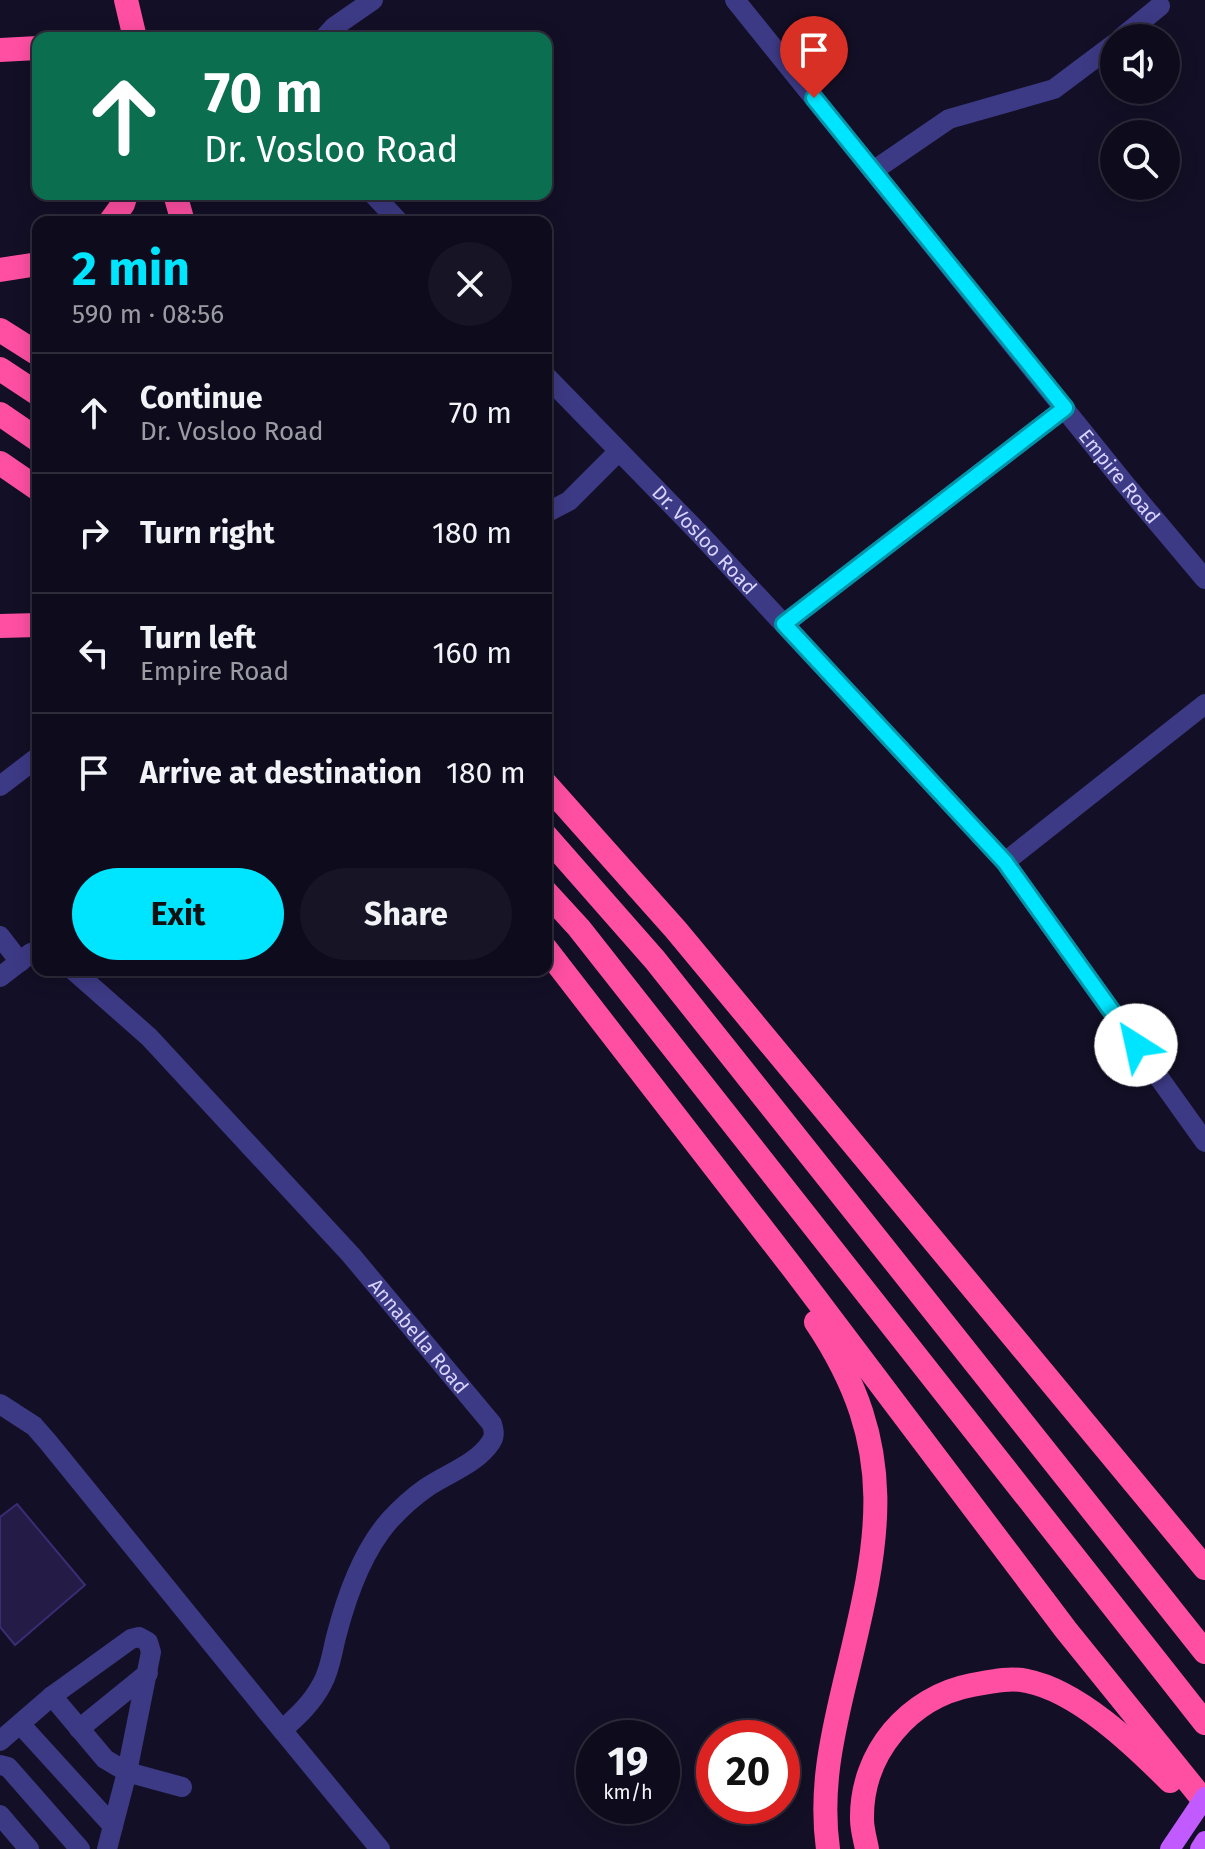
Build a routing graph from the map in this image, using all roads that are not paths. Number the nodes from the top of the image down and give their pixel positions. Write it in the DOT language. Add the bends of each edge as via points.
graph roads {
  1 [pos="126,0"];
  2 [pos="373,0"];
  3 [pos="735,0"];
  4 [pos="1160,6"];
  5 [pos="1138,24"];
  6 [pos="134,32"];
  7 [pos="329,32"];
  8 [pos="32,48"];
  9 [pos="0,50"];
  10 [pos="1100,54"];
  11 [pos="873,171"];
  12 [pos="379,200"];
  13 [pos="393,216"];
  14 [pos="32,265"];
  15 [pos="0,270"];
  16 [pos="0,330"];
  17 [pos="32,350"];
  18 [pos="0,369"];
  19 [pos="552,382"];
  20 [pos="32,390"];
  21 [pos="1065,408"];
  22 [pos="0,414"];
  23 [pos="32,436"];
  24 [pos="619,451"];
  25 [pos="0,463"];
  26 [pos="32,485"];
  27 [pos="552,510"];
  28 [pos="1205,579"];
  29 [pos="784,624"];
  30 [pos="32,625"];
  31 [pos="0,626"];
  32 [pos="1205,704"];
  33 [pos="32,762"];
  34 [pos="552,771"];
  35 [pos="0,786"];
  36 [pos="552,791"];
  37 [pos="552,843"];
  38 [pos="1005,862"];
  39 [pos="552,899"];
  40 [pos="676,930"];
  41 [pos="0,936"];
  42 [pos="32,953"];
  43 [pos="552,957"];
  44 [pos="20,962"];
  45 [pos="80,976"];
  46 [pos="0,977"];
  47 [pos="1205,1142"];
  48 [pos="720,1174"];
  49 [pos="0,1404"];
  50 [pos="1114,1458"];
  51 [pos="1205,1555"];
  52 [pos="1205,1568"];
  53 [pos="1205,1652"];
  54 [pos="148,1673"];
  55 [pos="52,1696"];
  56 [pos="1205,1723"];
  57 [pos="21,1725"];
  58 [pos="79,1729"];
  59 [pos="282,1730"];
  60 [pos="0,1741"];
  61 [pos="0,1765"];
  62 [pos="127,1772"];
  63 [pos="182,1787"];
  64 [pos="1205,1800"];
  65 [pos="0,1815"];
  66 [pos="1205,1817"];
  67 [pos="113,1826"];
  68 [pos="1205,1841"];
  69 [pos="29,1849"];
  70 [pos="80,1849"];
  71 [pos="107,1849"];
  72 [pos="380,1849"];
  73 [pos="828,1849"];
  74 [pos="867,1849"];
  75 [pos="1170,1849"];
  76 [pos="1200,1849"];
  1 -- 6 [label="highway"];
  2 -- 7 [label="street"];
  3 -- 11 [label="street, Empire Road"];
  4 -- 5 [label="street"];
  8 -- 9 [label="highway"];
  10 -- 11 [label="street" via="1054,89 949,119"];
  11 -- 21 [label="street, Empire Road"];
  12 -- 13 [label="street"];
  14 -- 15 [label="highway"];
  16 -- 17 [label="highway"];
  18 -- 20 [label="highway"];
  19 -- 24 [label="street, Dr. Vosloo Road"];
  21 -- 28 [label="street, Empire Road"];
  21 -- 29 [label="street"];
  22 -- 23 [label="highway"];
  24 -- 27 [label="street" via="569,501"];
  24 -- 29 [label="street, Dr. Vosloo Road"];
  25 -- 26 [label="highway"];
  29 -- 38 [label="street, Dr. Vosloo Road"];
  30 -- 31 [label="highway"];
  32 -- 38 [label="street"];
  33 -- 35 [label="street"];
  34 -- 40 [label="highway" via="662,902"];
  36 -- 40 [label="highway"];
  37 -- 53 [label="highway" via="655,960"];
  38 -- 47 [label="street, Dr. Vosloo Road"];
  39 -- 56 [label="highway"];
  40 -- 50 [label="highway"];
  41 -- 44 [label="street"];
  42 -- 44 [label="street"];
  43 -- 48 [label="highway"];
  44 -- 46 [label="street"];
  45 -- 59 [label="street, Annabella Road" via="149,1037 351,1255 494,1430 489,1444 470,1461 426,1488 389,1521 348,1598 324,1681 303,1712"];
  48 -- 64 [label="highway" via="1066,1630"];
  48 -- 73 [label="highway" via="828,1339 852,1388 870,1444 876,1533 865,1603 827,1760"];
  49 -- 59 [label="street" via="48,1442"];
  50 -- 51 [label="highway"];
  50 -- 52 [label="highway"];
  54 -- 55 [label="street" via="150,1647 139,1637"];
  54 -- 58 [label="street"];
  54 -- 62 [label="street"];
  55 -- 57 [label="street"];
  55 -- 58 [label="street"];
  57 -- 60 [label="street"];
  57 -- 67 [label="street"];
  58 -- 62 [label="street" via="105,1759"];
  59 -- 72 [label="street"];
  61 -- 70 [label="street" via="8,1767"];
  62 -- 63 [label="street"];
  62 -- 67 [label="street"];
  64 -- 75 [label="main road, bridge"];
  65 -- 69 [label="street"];
  66 -- 74 [label="highway" via="1154,1765 1082,1707 1025,1680 992,1681 939,1696 891,1732 873,1763 865,1794"];
  67 -- 71 [label="street"];
  68 -- 76 [label="main road"];
}
